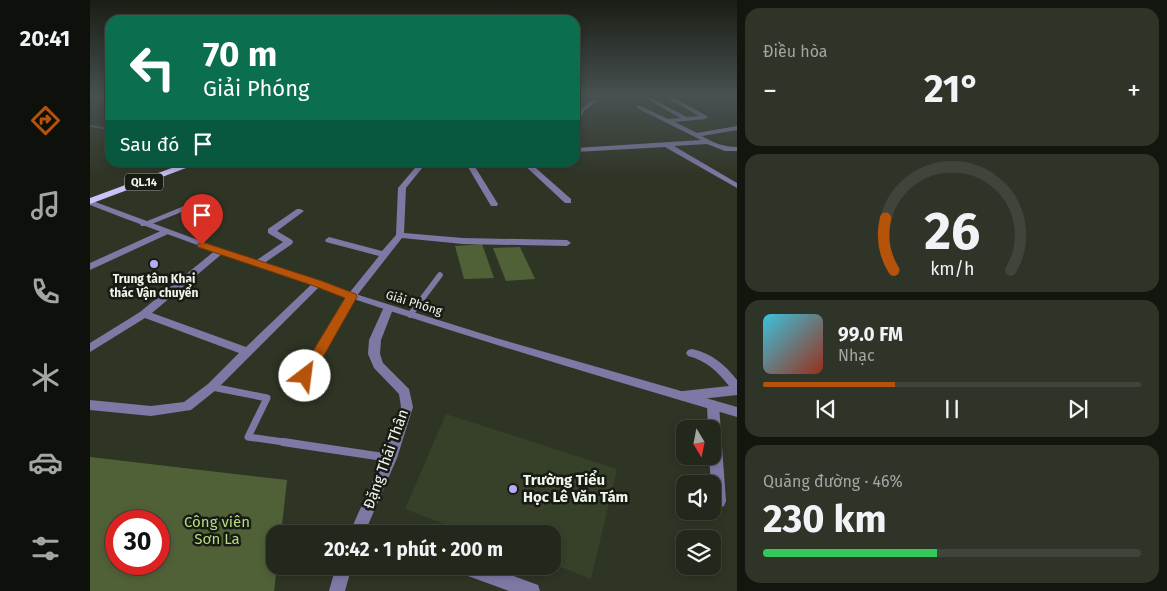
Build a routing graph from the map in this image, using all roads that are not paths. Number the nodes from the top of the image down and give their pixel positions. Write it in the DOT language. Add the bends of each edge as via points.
graph roads {
  1 [pos="670,123"];
  2 [pos="736,129"];
  3 [pos="696,135"];
  4 [pos="708,142"];
  5 [pos="667,145"];
  6 [pos="737,149"];
  7 [pos="580,150"];
  8 [pos="184,167"];
  9 [pos="420,167"];
  10 [pos="471,167"];
  11 [pos="530,167"];
  12 [pos="737,186"];
  13 [pos="568,201"];
  14 [pos="90,202"];
  15 [pos="202,202"];
  16 [pos="494,204"];
  17 [pos="300,211"];
  18 [pos="144,224"];
  19 [pos="165,232"];
  20 [pos="400,236"];
  21 [pos="329,240"];
  22 [pos="567,243"];
  23 [pos="220,251"];
  24 [pos="384,255"];
  25 [pos="258,264"];
  26 [pos="90,267"];
  27 [pos="440,275"];
  28 [pos="318,283"];
  29 [pos="352,297"];
  30 [pos="388,308"];
  31 [pos="144,314"];
  32 [pos="410,315"];
  33 [pos="90,348"];
  34 [pos="247,352"];
  35 [pos="692,353"];
  36 [pos="305,376"];
  37 [pos="212,387"];
  38 [pos="737,389"];
  39 [pos="683,396"];
  40 [pos="90,405"];
  41 [pos="713,405"];
  42 [pos="737,412"];
  43 [pos="390,458"];
  44 [pos="717,475"];
  45 [pos="366,525"];
  46 [pos="342,575"];
  47 [pos="488,575"];
  48 [pos="338,591"];
  49 [pos="532,591"];
  1 -- 3 [label="street"];
  2 -- 3 [label="street"];
  3 -- 4 [label="street"];
  4 -- 5 [label="street"];
  4 -- 6 [label="street" via="725,149"];
  5 -- 7 [label="street"];
  5 -- 12 [label="street"];
  8 -- 14 [label="main road, QL.14"];
  9 -- 20 [label="street" via="402,188"];
  10 -- 16 [label="street"];
  11 -- 13 [label="street"];
  14 -- 18 [label="street, Giải Phóng"];
  15 -- 18 [label="street"];
  17 -- 25 [label="street" via="271,232 289,242"];
  18 -- 19 [label="street, Giải Phóng"];
  19 -- 23 [label="street, Giải Phóng"];
  19 -- 26 [label="street"];
  20 -- 22 [label="street"];
  20 -- 24 [label="street"];
  21 -- 24 [label="street"];
  23 -- 25 [label="street, Giải Phóng"];
  23 -- 31 [label="street"];
  24 -- 29 [label="street"];
  25 -- 28 [label="street, Giải Phóng"];
  27 -- 32 [label="lane"];
  28 -- 29 [label="street, Giải Phóng"];
  28 -- 34 [label="street"];
  29 -- 30 [label="street, Giải Phóng"];
  29 -- 36 [label="street"];
  30 -- 32 [label="street, Giải Phóng"];
  30 -- 43 [label="street, Đặng Thái Thân" via="375,340 374,354 378,366 405,392 407,407"];
  31 -- 33 [label="street"];
  31 -- 34 [label="street"];
  32 -- 39 [label="street, Giải Phóng"];
  34 -- 37 [label="street"];
  35 -- 38 [label="street" via="715,361"];
  37 -- 40 [label="street" via="187,407 151,411"];
  37 -- 43 [label="lane" via="267,398 248,437"];
  38 -- 39 [label="street"];
  39 -- 41 [label="street, Giải Phóng"];
  41 -- 42 [label="street, Giải Phóng"];
  41 -- 44 [label="street"];
  43 -- 45 [label="street, Đặng Thái Thân"];
  46 -- 48 [label="street"];
  47 -- 49 [label="street"];
}
